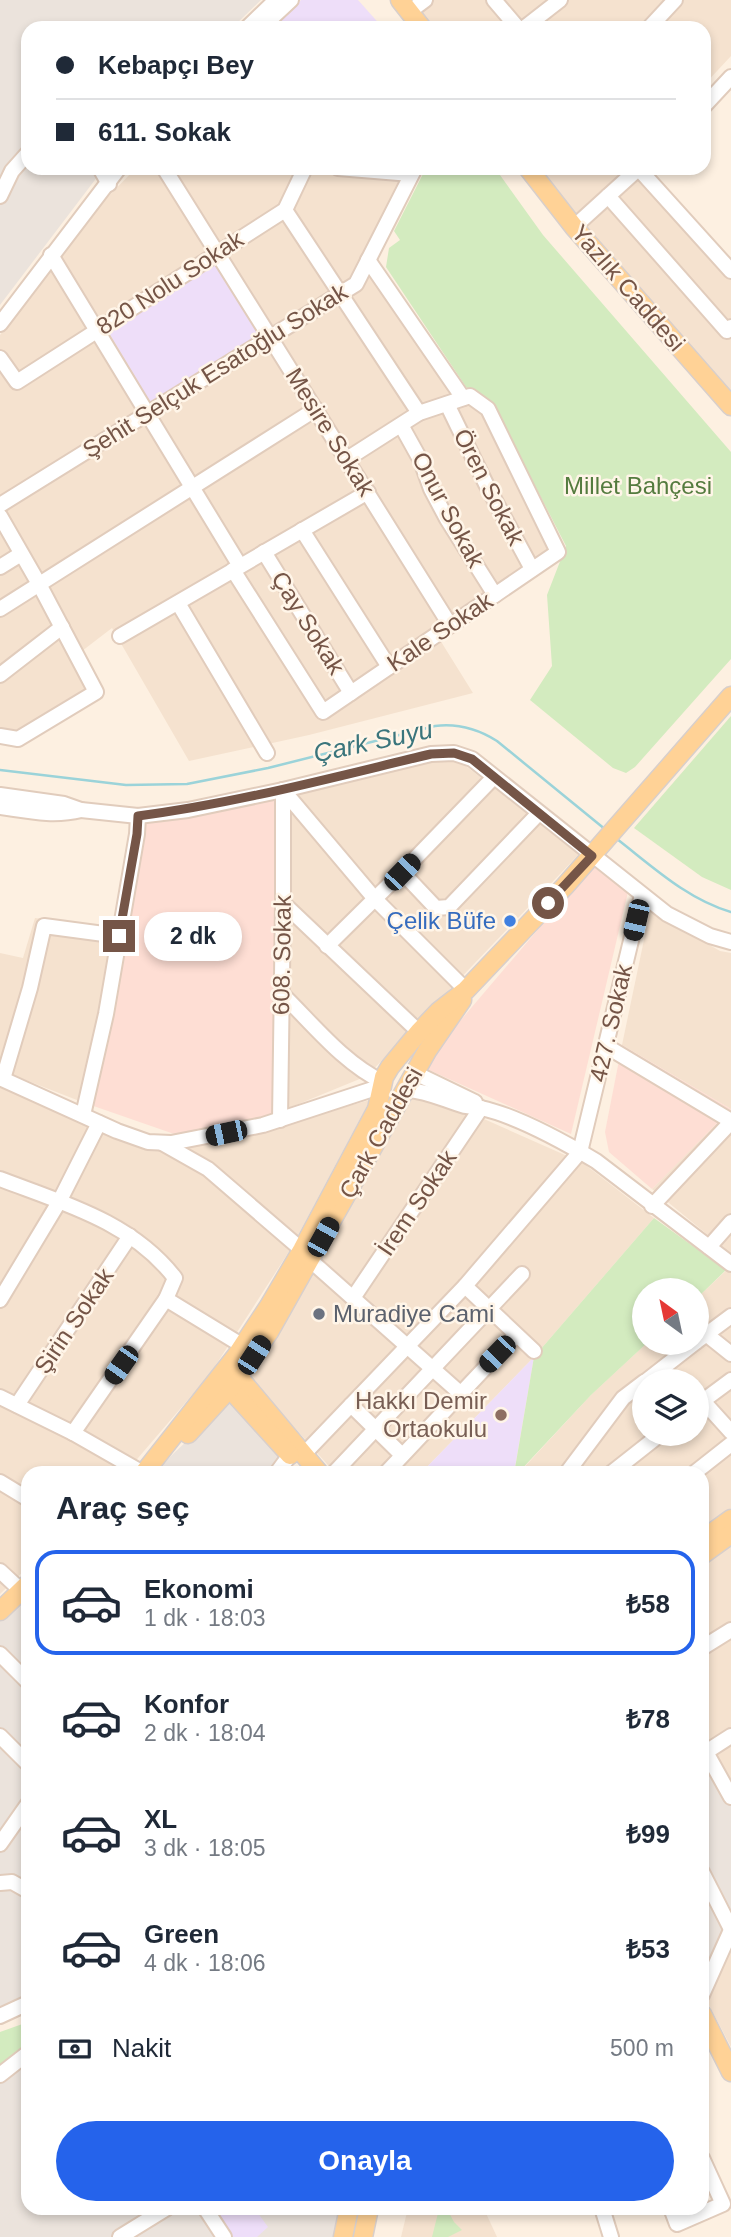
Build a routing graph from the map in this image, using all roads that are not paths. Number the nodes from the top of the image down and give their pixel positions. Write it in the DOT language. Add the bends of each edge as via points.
graph roads {
  1 [pos="276,0"];
  2 [pos="291,0"];
  3 [pos="425,0"];
  4 [pos="494,0"];
  5 [pos="560,0"];
  6 [pos="675,0"];
  7 [pos="404,6"];
  8 [pos="254,21"];
  9 [pos="268,21"];
  10 [pos="416,21"];
  11 [pos="512,21"];
  12 [pos="533,21"];
  13 [pos="656,21"];
  14 [pos="731,77"];
  15 [pos="711,98"];
  16 [pos="21,161"];
  17 [pos="104,175"];
  18 [pos="115,175"];
  19 [pos="119,175"];
  20 [pos="168,175"];
  21 [pos="302,175"];
  22 [pos="411,175"];
  23 [pos="533,175"];
  24 [pos="630,175"];
  25 [pos="644,175"];
  26 [pos="109,184"];
  27 [pos="0,196"];
  28 [pos="608,196"];
  29 [pos="285,210"];
  30 [pos="574,227"];
  31 [pos="218,253"];
  32 [pos="51,255"];
  33 [pos="368,260"];
  34 [pos="731,271"];
  35 [pos="340,293"];
  36 [pos="0,324"];
  37 [pos="731,327"];
  38 [pos="97,330"];
  39 [pos="271,337"];
  40 [pos="0,358"];
  41 [pos="463,398"];
  42 [pos="447,404"];
  43 [pos="731,406"];
  44 [pos="316,409"];
  45 [pos="419,414"];
  46 [pos="148,415"];
  47 [pos="401,425"];
  48 [pos="347,459"];
  49 [pos="192,488"];
  50 [pos="368,492"];
  51 [pos="0,505"];
  52 [pos="0,516"];
  53 [pos="302,530"];
  54 [pos="264,552"];
  55 [pos="21,554"];
  56 [pos="0,567"];
  57 [pos="236,568"];
  58 [pos="532,569"];
  59 [pos="40,584"];
  60 [pos="495,595"];
  61 [pos="178,603"];
  62 [pos="0,609"];
  63 [pos="450,625"];
  64 [pos="62,627"];
  65 [pos="120,636"];
  66 [pos="389,667"];
  67 [pos="0,675"];
  68 [pos="351,693"];
  69 [pos="731,698"];
  70 [pos="0,736"];
  71 [pos="267,753"];
  72 [pos="494,777"];
  73 [pos="283,790"];
  74 [pos="0,795"];
  75 [pos="0,807"];
  76 [pos="81,810"];
  77 [pos="539,813"];
  78 [pos="138,816"];
  79 [pos="595,852"];
  80 [pos="402,872"];
  81 [pos="642,895"];
  82 [pos="375,899"];
  83 [pos="283,904"];
  84 [pos="119,936"];
  85 [pos="731,942"];
  86 [pos="327,946"];
  87 [pos="466,990"];
  88 [pos="281,993"];
  89 [pos="419,1032"];
  90 [pos="606,1046"];
  91 [pos="415,1073"];
  92 [pos="385,1078"];
  93 [pos="2,1079"];
  94 [pos="407,1090"];
  95 [pos="481,1108"];
  96 [pos="83,1115"];
  97 [pos="280,1120"];
  98 [pos="731,1122"];
  99 [pos="99,1123"];
  100 [pos="207,1137"];
  101 [pos="162,1143"];
  102 [pos="580,1152"];
  103 [pos="208,1169"];
  104 [pos="0,1179"];
  105 [pos="59,1202"];
  106 [pos="652,1206"];
  107 [pos="731,1222"];
  108 [pos="130,1236"];
  109 [pos="709,1247"];
  110 [pos="306,1255"];
  111 [pos="731,1264"];
  112 [pos="522,1274"];
  113 [pos="465,1286"];
  114 [pos="353,1298"];
  115 [pos="166,1299"];
  116 [pos="0,1300"];
  117 [pos="489,1309"];
  118 [pos="731,1316"];
  119 [pos="709,1333"];
  120 [pos="516,1335"];
  121 [pos="709,1344"];
  122 [pos="408,1345"];
  123 [pos="243,1346"];
  124 [pos="534,1351"];
  125 [pos="731,1354"];
  126 [pos="680,1355"];
  127 [pos="433,1368"];
  128 [pos="662,1369"];
  129 [pos="229,1377"];
  130 [pos="731,1380"];
  131 [pos="632,1391"];
  132 [pos="460,1393"];
  133 [pos="0,1396"];
  134 [pos="709,1397"];
  135 [pos="17,1405"];
  136 [pos="351,1405"];
  137 [pos="709,1412"];
  138 [pos="375,1429"];
  139 [pos="731,1432"];
  140 [pos="73,1433"];
  141 [pos="731,1444"];
  142 [pos="646,1446"];
  143 [pos="297,1452"];
  144 [pos="402,1455"];
  145 [pos="131,1466"];
  146 [pos="154,1466"];
  147 [pos="284,1466"];
  148 [pos="303,1466"];
  149 [pos="312,1466"];
  150 [pos="340,1466"];
  151 [pos="392,1466"];
  152 [pos="576,1466"];
  153 [pos="620,1466"];
  154 [pos="704,1466"];
  155 [pos="0,1482"];
  156 [pos="21,1495"];
  157 [pos="731,1519"];
  158 [pos="731,1534"];
  159 [pos="709,1535"];
  160 [pos="709,1550"];
  161 [pos="0,1571"];
  162 [pos="21,1586"];
  163 [pos="21,1594"];
  164 [pos="0,1611"];
  165 [pos="731,1630"];
  166 [pos="709,1644"];
  167 [pos="0,1654"];
  168 [pos="21,1675"];
  169 [pos="0,1736"];
  170 [pos="731,1737"];
  171 [pos="709,1747"];
  172 [pos="21,1757"];
  173 [pos="709,1758"];
  174 [pos="731,1797"];
  175 [pos="21,1813"];
  176 [pos="2,1838"];
  177 [pos="0,1883"];
  178 [pos="709,1886"];
  179 [pos="21,1887"];
  180 [pos="731,1930"];
  181 [pos="709,1979"];
  182 [pos="21,2006"];
  183 [pos="0,2016"];
  184 [pos="709,2028"];
  185 [pos="21,2058"];
  186 [pos="731,2072"];
  187 [pos="0,2075"];
  188 [pos="709,2173"];
  189 [pos="709,2210"];
  190 [pos="156,2215"];
  191 [pos="209,2215"];
  192 [pos="348,2215"];
  193 [pos="368,2215"];
  194 [pos="604,2215"];
  195 [pos="674,2215"];
  196 [pos="698,2215"];
  197 [pos="120,2237"];
  198 [pos="223,2237"];
  199 [pos="343,2237"];
  200 [pos="363,2237"];
  201 [pos="611,2237"];
  1 -- 8 [label="street"];
  2 -- 9 [label="street"];
  3 -- 7 [label="street"];
  4 -- 11 [label="street"];
  5 -- 12 [label="street"];
  6 -- 13 [label="street"];
  7 -- 10 [label="main road"];
  14 -- 15 [label="street"];
  16 -- 27 [label="street"];
  17 -- 26 [label="street"];
  18 -- 26 [label="street"];
  19 -- 26 [label="street"];
  20 -- 31 [label="street, Mesire Sokak"];
  21 -- 29 [label="street"];
  22 -- 33 [label="street, Şehit Selçuk Esatoğlu Sokak" via="388,232"];
  23 -- 30 [label="main road, Yazlık Caddesi"];
  24 -- 28 [label="street"];
  25 -- 34 [label="street"];
  26 -- 32 [label="street"];
  28 -- 30 [label="street"];
  28 -- 37 [label="street" via="727,331"];
  29 -- 31 [label="street, 820 Nolu Sokak"];
  29 -- 35 [label="street"];
  30 -- 43 [label="main road, Yazlık Caddesi"];
  31 -- 38 [label="street, 820 Nolu Sokak"];
  31 -- 39 [label="street, Mesire Sokak"];
  32 -- 36 [label="street"];
  32 -- 38 [label="street"];
  33 -- 35 [label="street, Şehit Selçuk Esatoğlu Sokak" via="356,284"];
  33 -- 41 [label="street"];
  35 -- 39 [label="street, Şehit Selçuk Esatoğlu Sokak"];
  35 -- 45 [label="street"];
  38 -- 40 [label="street, 820 Nolu Sokak" via="16,382"];
  38 -- 46 [label="street"];
  39 -- 44 [label="street, Mesire Sokak"];
  39 -- 46 [label="street, Şehit Selçuk Esatoğlu Sokak"];
  41 -- 42 [label="street"];
  41 -- 58 [label="street, Kale Sokak" via="470,396 488,409 558,552"];
  42 -- 45 [label="street"];
  42 -- 58 [label="street, Ören Sokak"];
  44 -- 48 [label="street, Mesire Sokak"];
  44 -- 49 [label="street"];
  45 -- 47 [label="street"];
  46 -- 49 [label="street"];
  46 -- 51 [label="street, Şehit Selçuk Esatoğlu Sokak"];
  47 -- 48 [label="street"];
  47 -- 60 [label="street, Onur Sokak" via="447,519"];
  48 -- 50 [label="street, Mesire Sokak"];
  49 -- 57 [label="street"];
  49 -- 59 [label="street"];
  50 -- 53 [label="street"];
  50 -- 63 [label="street, Mesire Sokak"];
  52 -- 55 [label="street"];
  53 -- 54 [label="street"];
  53 -- 66 [label="street"];
  54 -- 57 [label="street"];
  54 -- 68 [label="street, Çay Sokak"];
  55 -- 56 [label="street"];
  55 -- 59 [label="street"];
  57 -- 61 [label="street"];
  57 -- 68 [label="street, Kale Sokak" via="323,712"];
  58 -- 60 [label="street, Kale Sokak"];
  59 -- 62 [label="street"];
  59 -- 64 [label="street"];
  60 -- 63 [label="street, Kale Sokak"];
  61 -- 65 [label="street"];
  61 -- 71 [label="street"];
  63 -- 66 [label="street, Kale Sokak"];
  64 -- 67 [label="street"];
  64 -- 70 [label="street" via="96,692 18,739"];
  66 -- 68 [label="street, Kale Sokak"];
  69 -- 79 [label="main road, Çark Caddesi"];
  72 -- 73 [label="street" via="472,759 454,753 431,754"];
  72 -- 77 [label="street"];
  72 -- 80 [label="street"];
  73 -- 78 [label="street"];
  73 -- 82 [label="street"];
  73 -- 83 [label="street, 608. Sokak"];
  74 -- 76 [label="street"];
  75 -- 76 [label="street" via="50,814"];
  76 -- 78 [label="street"];
  77 -- 79 [label="street"];
  77 -- 80 [label="street" via="449,907 436,908"];
  78 -- 84 [label="street"];
  79 -- 81 [label="street"];
  79 -- 87 [label="main road, Çark Caddesi"];
  80 -- 82 [label="street"];
  81 -- 85 [label="street" via="667,914"];
  81 -- 90 [label="street, 427. Sokak"];
  82 -- 86 [label="street"];
  82 -- 87 [label="street"];
  83 -- 86 [label="street"];
  83 -- 88 [label="street, 608. Sokak"];
  84 -- 93 [label="street" via="44,926"];
  84 -- 96 [label="street"];
  86 -- 89 [label="street"];
  87 -- 89 [label="main road, Çark Caddesi"];
  87 -- 91 [label="main road, Çark Caddesi"];
  88 -- 92 [label="street" via="370,1076"];
  88 -- 97 [label="street, 608. Sokak"];
  89 -- 92 [label="main road, Çark Caddesi"];
  90 -- 98 [label="street"];
  90 -- 102 [label="street, 427. Sokak"];
  91 -- 92 [label="main road" via="403,1067"];
  91 -- 94 [label="main road, Çark Caddesi"];
  91 -- 95 [label="street"];
  92 -- 94 [label="main road" via="393,1093"];
  92 -- 97 [label="street"];
  92 -- 110 [label="main road, Çark Caddesi" via="376,1109"];
  93 -- 96 [label="street"];
  94 -- 95 [label="street"];
  94 -- 110 [label="main road, Çark Caddesi"];
  95 -- 102 [label="street"];
  95 -- 114 [label="street, İrem Sokak"];
  96 -- 99 [label="street"];
  97 -- 100 [label="street"];
  98 -- 106 [label="street"];
  99 -- 101 [label="street"];
  99 -- 105 [label="street"];
  100 -- 101 [label="street"];
  100 -- 103 [label="street" via="204,1157"];
  101 -- 103 [label="street"];
  102 -- 106 [label="street"];
  102 -- 113 [label="street"];
  103 -- 110 [label="street"];
  104 -- 105 [label="street"];
  105 -- 108 [label="street"];
  105 -- 116 [label="street"];
  106 -- 109 [label="street"];
  107 -- 109 [label="street"];
  108 -- 115 [label="street" via="175,1278"];
  108 -- 135 [label="street, Şirin Sokak"];
  109 -- 111 [label="street"];
  110 -- 114 [label="street"];
  110 -- 123 [label="main road, Çark Caddesi"];
  110 -- 129 [label="main road, Çark Caddesi" via="269,1332"];
  112 -- 117 [label="street"];
  113 -- 117 [label="street"];
  113 -- 122 [label="street"];
  114 -- 122 [label="street"];
  115 -- 123 [label="street"];
  115 -- 140 [label="street"];
  117 -- 120 [label="street"];
  117 -- 127 [label="street"];
  118 -- 119 [label="street"];
  120 -- 124 [label="street"];
  120 -- 132 [label="street"];
  121 -- 125 [label="street"];
  122 -- 127 [label="street"];
  122 -- 136 [label="street"];
  123 -- 129 [label="main road, Çark Caddesi"];
  126 -- 128 [label="street"];
  127 -- 132 [label="street"];
  127 -- 138 [label="street"];
  129 -- 143 [label="main road"];
  129 -- 146 [label="main road, Çark Caddesi"];
  130 -- 134 [label="street"];
  131 -- 152 [label="street"];
  132 -- 144 [label="street"];
  133 -- 135 [label="street"];
  135 -- 140 [label="street"];
  136 -- 138 [label="street"];
  136 -- 143 [label="street"];
  137 -- 139 [label="street"];
  138 -- 144 [label="street"];
  138 -- 150 [label="street"];
  140 -- 145 [label="street"];
  141 -- 154 [label="street"];
  142 -- 153 [label="street"];
  143 -- 147 [label="street"];
  143 -- 148 [label="main road"];
  143 -- 149 [label="main road"];
  144 -- 151 [label="street"];
  155 -- 156 [label="street"];
  157 -- 159 [label="main road"];
  158 -- 160 [label="main road"];
  161 -- 162 [label="street"];
  163 -- 164 [label="main road"];
  165 -- 166 [label="street"];
  167 -- 168 [label="street"];
  169 -- 172 [label="street"];
  170 -- 171 [label="street"];
  173 -- 174 [label="street"];
  175 -- 176 [label="street"];
  177 -- 179 [label="street"];
  178 -- 180 [label="street"];
  180 -- 181 [label="street"];
  182 -- 183 [label="street"];
  184 -- 186 [label="main road"];
  185 -- 187 [label="street"];
  188 -- 189 [label="street" via="723,2204"];
  190 -- 197 [label="street"];
  191 -- 198 [label="street"];
  192 -- 199 [label="main road"];
  193 -- 200 [label="main road"];
  194 -- 201 [label="street"];
  195 -- 196 [label="street" via="677,2224"];
}
